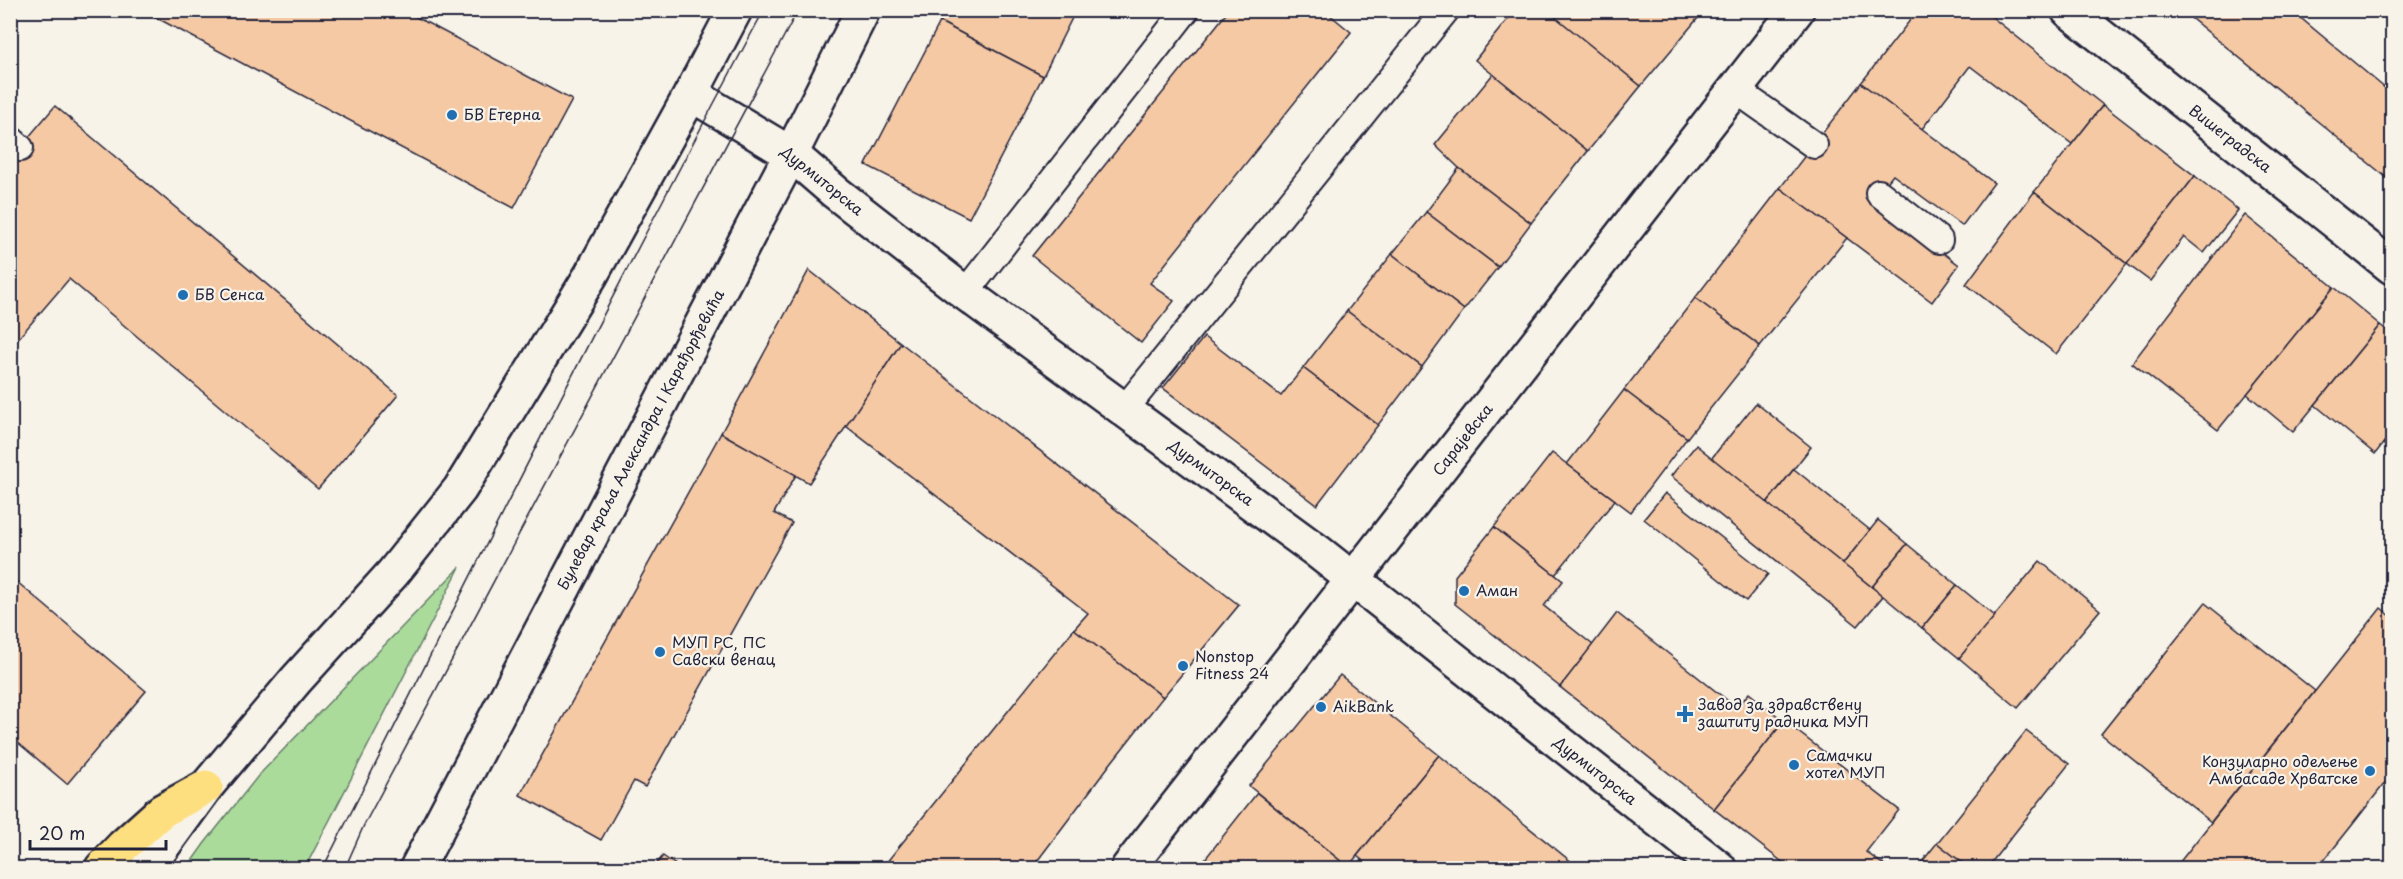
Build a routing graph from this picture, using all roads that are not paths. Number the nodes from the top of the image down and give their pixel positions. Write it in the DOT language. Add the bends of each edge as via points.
graph roads {
  1 [pos="735,10"];
  2 [pos="863,10"];
  3 [pos="1186,10"];
  4 [pos="1446,10"];
  5 [pos="1797,10"];
  6 [pos="2067,10"];
  7 [pos="1736,90"];
  8 [pos="691,94"];
  9 [pos="1814,145"];
  10 [pos="791,154"];
  11 [pos="1878,194"];
  12 [pos="1940,240"];
  13 [pos="2392,267"];
  14 [pos="965,293"];
  15 [pos="1124,410"];
  16 [pos="1354,580"];
  17 [pos="206,787"];
  18 [pos="102,868"];
  19 [pos="147,868"];
  20 [pos="417,868"];
  21 [pos="1128,868"];
  22 [pos="1719,868"];
  1 -- 8 [label="street"];
  2 -- 10 [label="street, Булевар краља Александра I Карађорђевића"];
  3 -- 14 [label="lane"];
  4 -- 15 [label="lane"];
  5 -- 7 [label="street, Сарајевска"];
  6 -- 13 [label="street, Вишеградска"];
  7 -- 9 [label="lane"];
  7 -- 16 [label="street, Сарајевска"];
  8 -- 10 [label="street, Дурмиторска"];
  8 -- 17 [label="street" via="591,275 460,489 393,573"];
  10 -- 14 [label="street, Дурмиторска"];
  10 -- 20 [label="street, Булевар краља Александра I Карађорђевића"];
  11 -- 12 [label="lane"];
  14 -- 15 [label="street, Дурмиторска"];
  15 -- 16 [label="street, Дурмиторска"];
  16 -- 21 [label="street, Сарајевска"];
  16 -- 22 [label="street, Дурмиторска"];
  17 -- 18 [label="highway" via="162,811"];
  17 -- 19 [label="street"];
}
